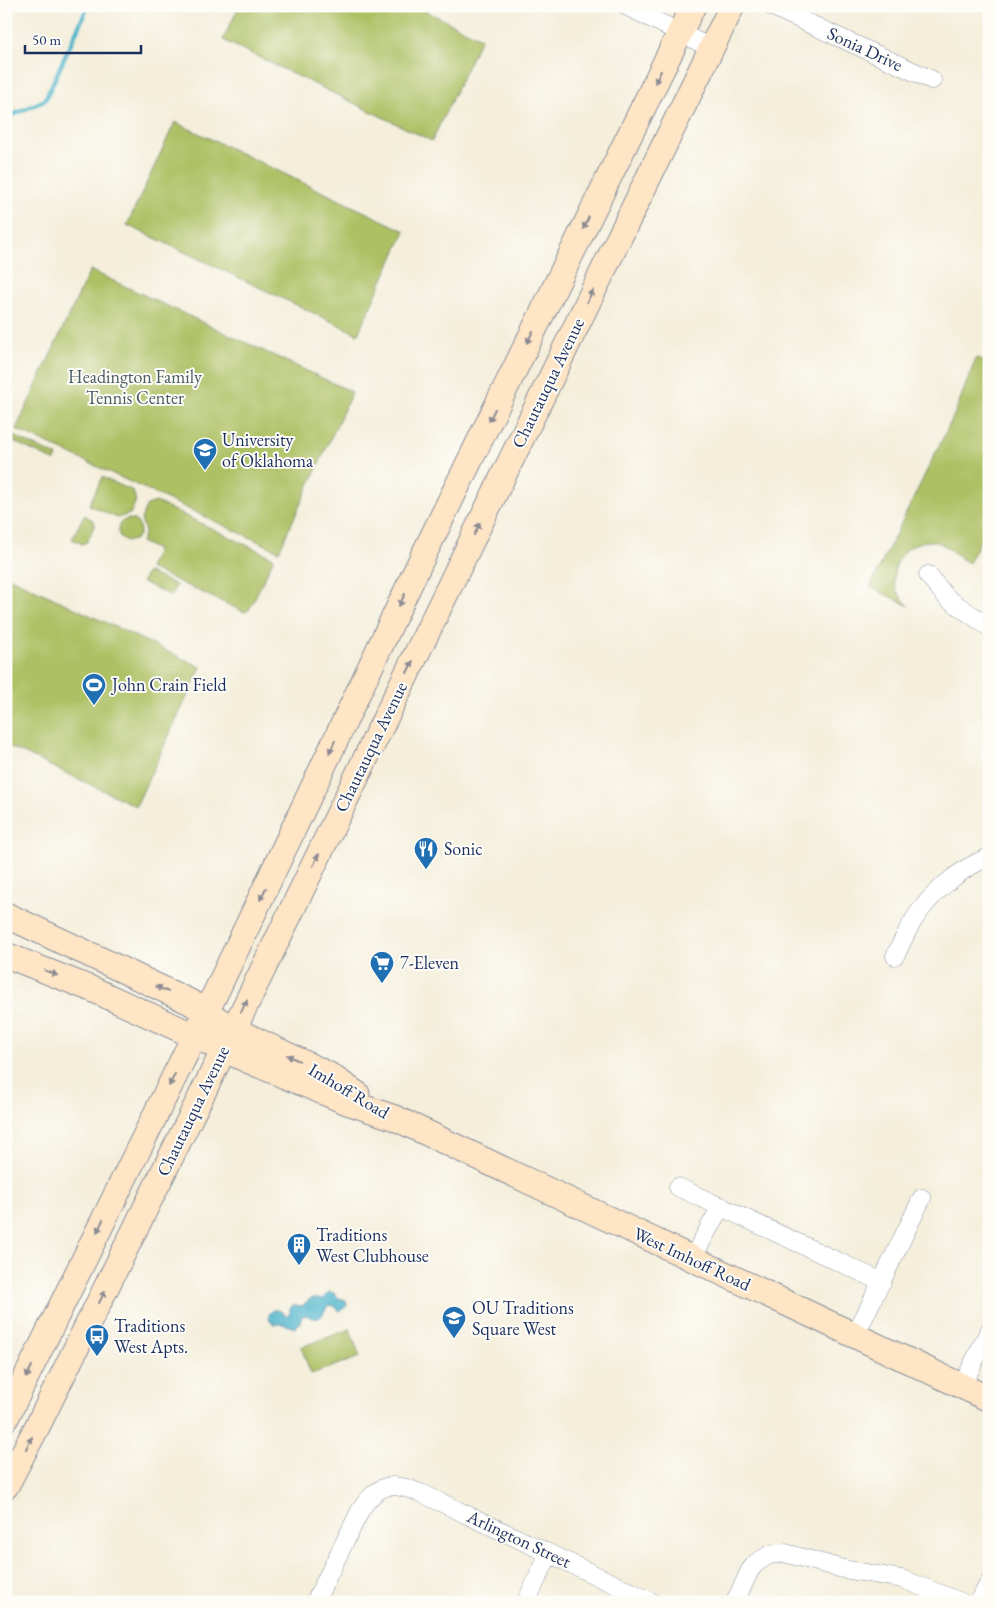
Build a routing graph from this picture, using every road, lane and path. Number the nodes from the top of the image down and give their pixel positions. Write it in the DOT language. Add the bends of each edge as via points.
graph roads {
  1 [pos="626,6"];
  2 [pos="693,6"];
  3 [pos="732,6"];
  4 [pos="771,6"];
  5 [pos="680,34"];
  6 [pos="711,48"];
  7 [pos="932,80"];
  8 [pos="928,575"];
  9 [pos="989,627"];
  10 [pos="989,857"];
  11 [pos="6,915"];
  12 [pos="6,955"];
  13 [pos="895,956"];
  14 [pos="205,1011"];
  15 [pos="193,1036"];
  16 [pos="228,1040"];
  17 [pos="395,1118"];
  18 [pos="678,1187"];
  19 [pos="922,1198"];
  20 [pos="721,1206"];
  21 [pos="692,1259"];
  22 [pos="882,1282"];
  23 [pos="989,1331"];
  24 [pos="855,1336"];
  25 [pos="962,1386"];
  26 [pos="989,1399"];
  27 [pos="6,1418"];
  28 [pos="6,1486"];
  29 [pos="549,1554"];
  30 [pos="989,1583"];
  31 [pos="315,1602"];
  32 [pos="526,1602"];
  33 [pos="652,1602"];
  34 [pos="735,1602"];
  35 [pos="961,1602"];
  36 [pos="979,1602"];
  1 -- 5 [label="street"];
  2 -- 5 [label="main road, Chautauqua Avenue"];
  3 -- 6 [label="main road, Chautauqua Avenue"];
  4 -- 7 [label="street, Sonia Drive"];
  5 -- 6 [label="street"];
  5 -- 14 [label="main road, Chautauqua Avenue, one-way" via="423,556"];
  16 -- 6 [label="main road, Chautauqua Avenue, one-way"];
  8 -- 9 [label="street" via="947,598"];
  10 -- 13 [label="street" via="956,875 924,906"];
  14 -- 11 [label="main road, Imhoff Road, one-way"];
  12 -- 15 [label="main road, Imhoff Road, one-way" via="94,990"];
  14 -- 15 [label="main road, Chautauqua Avenue"];
  14 -- 16 [label="main road, Imhoff Road"];
  15 -- 16 [label="main road, Imhoff Road"];
  15 -- 27 [label="main road, Chautauqua Avenue, one-way"];
  16 -- 17 [label="main road, Imhoff Road" via="329,1075"];
  28 -- 16 [label="main road, Chautauqua Avenue, one-way"];
  17 -- 21 [label="main road, West Imhoff Road"];
  18 -- 20 [label="street"];
  19 -- 22 [label="street"];
  20 -- 21 [label="street"];
  20 -- 22 [label="street"];
  21 -- 24 [label="main road, West Imhoff Road"];
  22 -- 24 [label="street"];
  23 -- 25 [label="street"];
  24 -- 25 [label="main road, West Imhoff Road"];
  25 -- 26 [label="main road, West Imhoff Road"];
  29 -- 31 [label="street, Arlington Street" via="416,1491 398,1486 383,1487 361,1509"];
  29 -- 32 [label="street"];
  29 -- 33 [label="street, Arlington Street"];
  30 -- 36 [label="street"];
  34 -- 35 [label="street" via="756,1563 769,1555 785,1553 843,1569 902,1579"];
}
